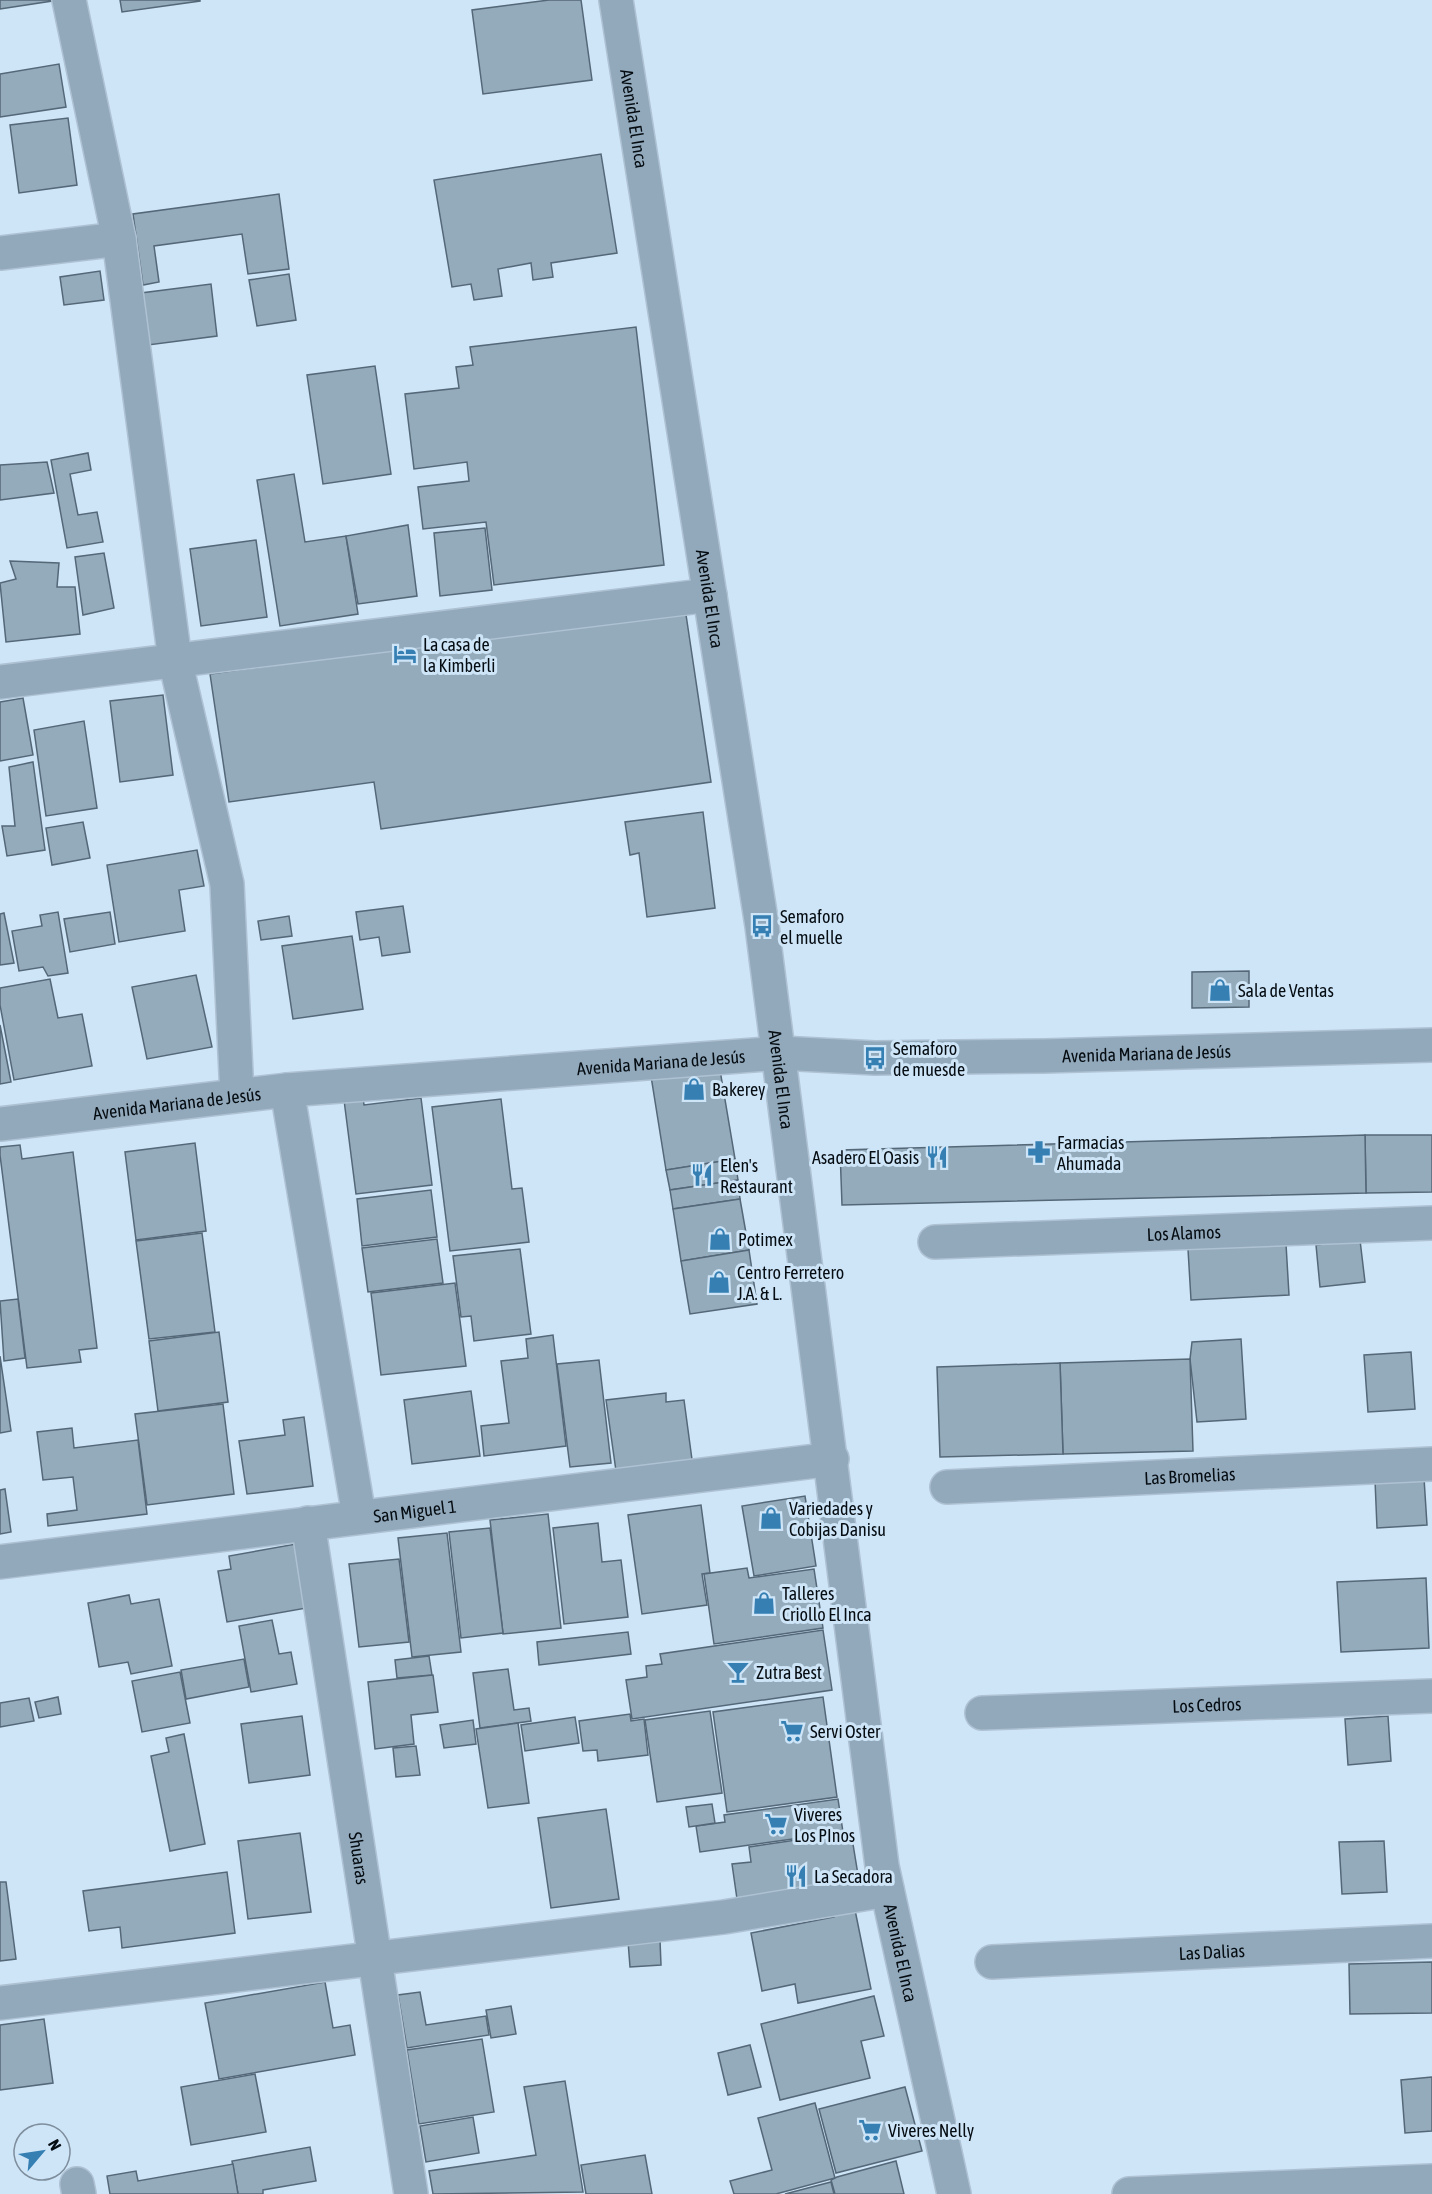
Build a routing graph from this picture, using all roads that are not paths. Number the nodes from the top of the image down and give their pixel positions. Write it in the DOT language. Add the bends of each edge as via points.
graph roads {
  1 [pos="69,0"];
  2 [pos="616,0"];
  3 [pos="118,239"];
  4 [pos="0,253"];
  5 [pos="710,595"];
  6 [pos="176,660"];
  7 [pos="0,682"];
  8 [pos="1432,1045"];
  9 [pos="780,1053"];
  10 [pos="287,1089"];
  11 [pos="237,1095"];
  12 [pos="0,1124"];
  13 [pos="1432,1223"];
  14 [pos="935,1242"];
  15 [pos="831,1459"];
  16 [pos="1432,1464"];
  17 [pos="947,1487"];
  18 [pos="359,1516"];
  19 [pos="308,1523"];
  20 [pos="0,1562"];
  21 [pos="1432,1696"];
  22 [pos="982,1713"];
  23 [pos="887,1890"];
  24 [pos="1432,1941"];
  25 [pos="372,1958"];
  26 [pos="992,1962"];
  27 [pos="0,2003"];
  28 [pos="1432,2181"];
  29 [pos="411,2194"];
  30 [pos="954,2194"];
  31 [pos="1129,2194"];
  1 -- 3 [label="street"];
  2 -- 5 [label="street, Avenida El Inca"];
  3 -- 4 [label="street"];
  3 -- 6 [label="street"];
  5 -- 6 [label="street"];
  5 -- 9 [label="street, Avenida El Inca"];
  6 -- 7 [label="street"];
  6 -- 11 [label="street" via="227,884"];
  8 -- 9 [label="street, Avenida Mariana de Jesús" via="1044,1056 875,1058"];
  9 -- 10 [label="street, Avenida Mariana de Jesús"];
  9 -- 15 [label="street, Avenida El Inca"];
  10 -- 11 [label="street, Avenida Mariana de Jesús"];
  10 -- 18 [label="street"];
  11 -- 12 [label="street, Avenida Mariana de Jesús"];
  13 -- 14 [label="street, Los Alamos"];
  15 -- 18 [label="street, San Miguel 1"];
  15 -- 23 [label="street, Avenida El Inca"];
  16 -- 17 [label="street, Las Bromelias"];
  18 -- 19 [label="street, San Miguel 1"];
  19 -- 20 [label="street, San Miguel 1"];
  19 -- 25 [label="street, Shuaras"];
  21 -- 22 [label="street, Los Cedros"];
  23 -- 25 [label="street" via="724,1917"];
  23 -- 30 [label="street, Avenida El Inca"];
  24 -- 26 [label="street, Las Dalias"];
  25 -- 27 [label="street"];
  25 -- 29 [label="street, Shuaras"];
  28 -- 31 [label="street"];
}
